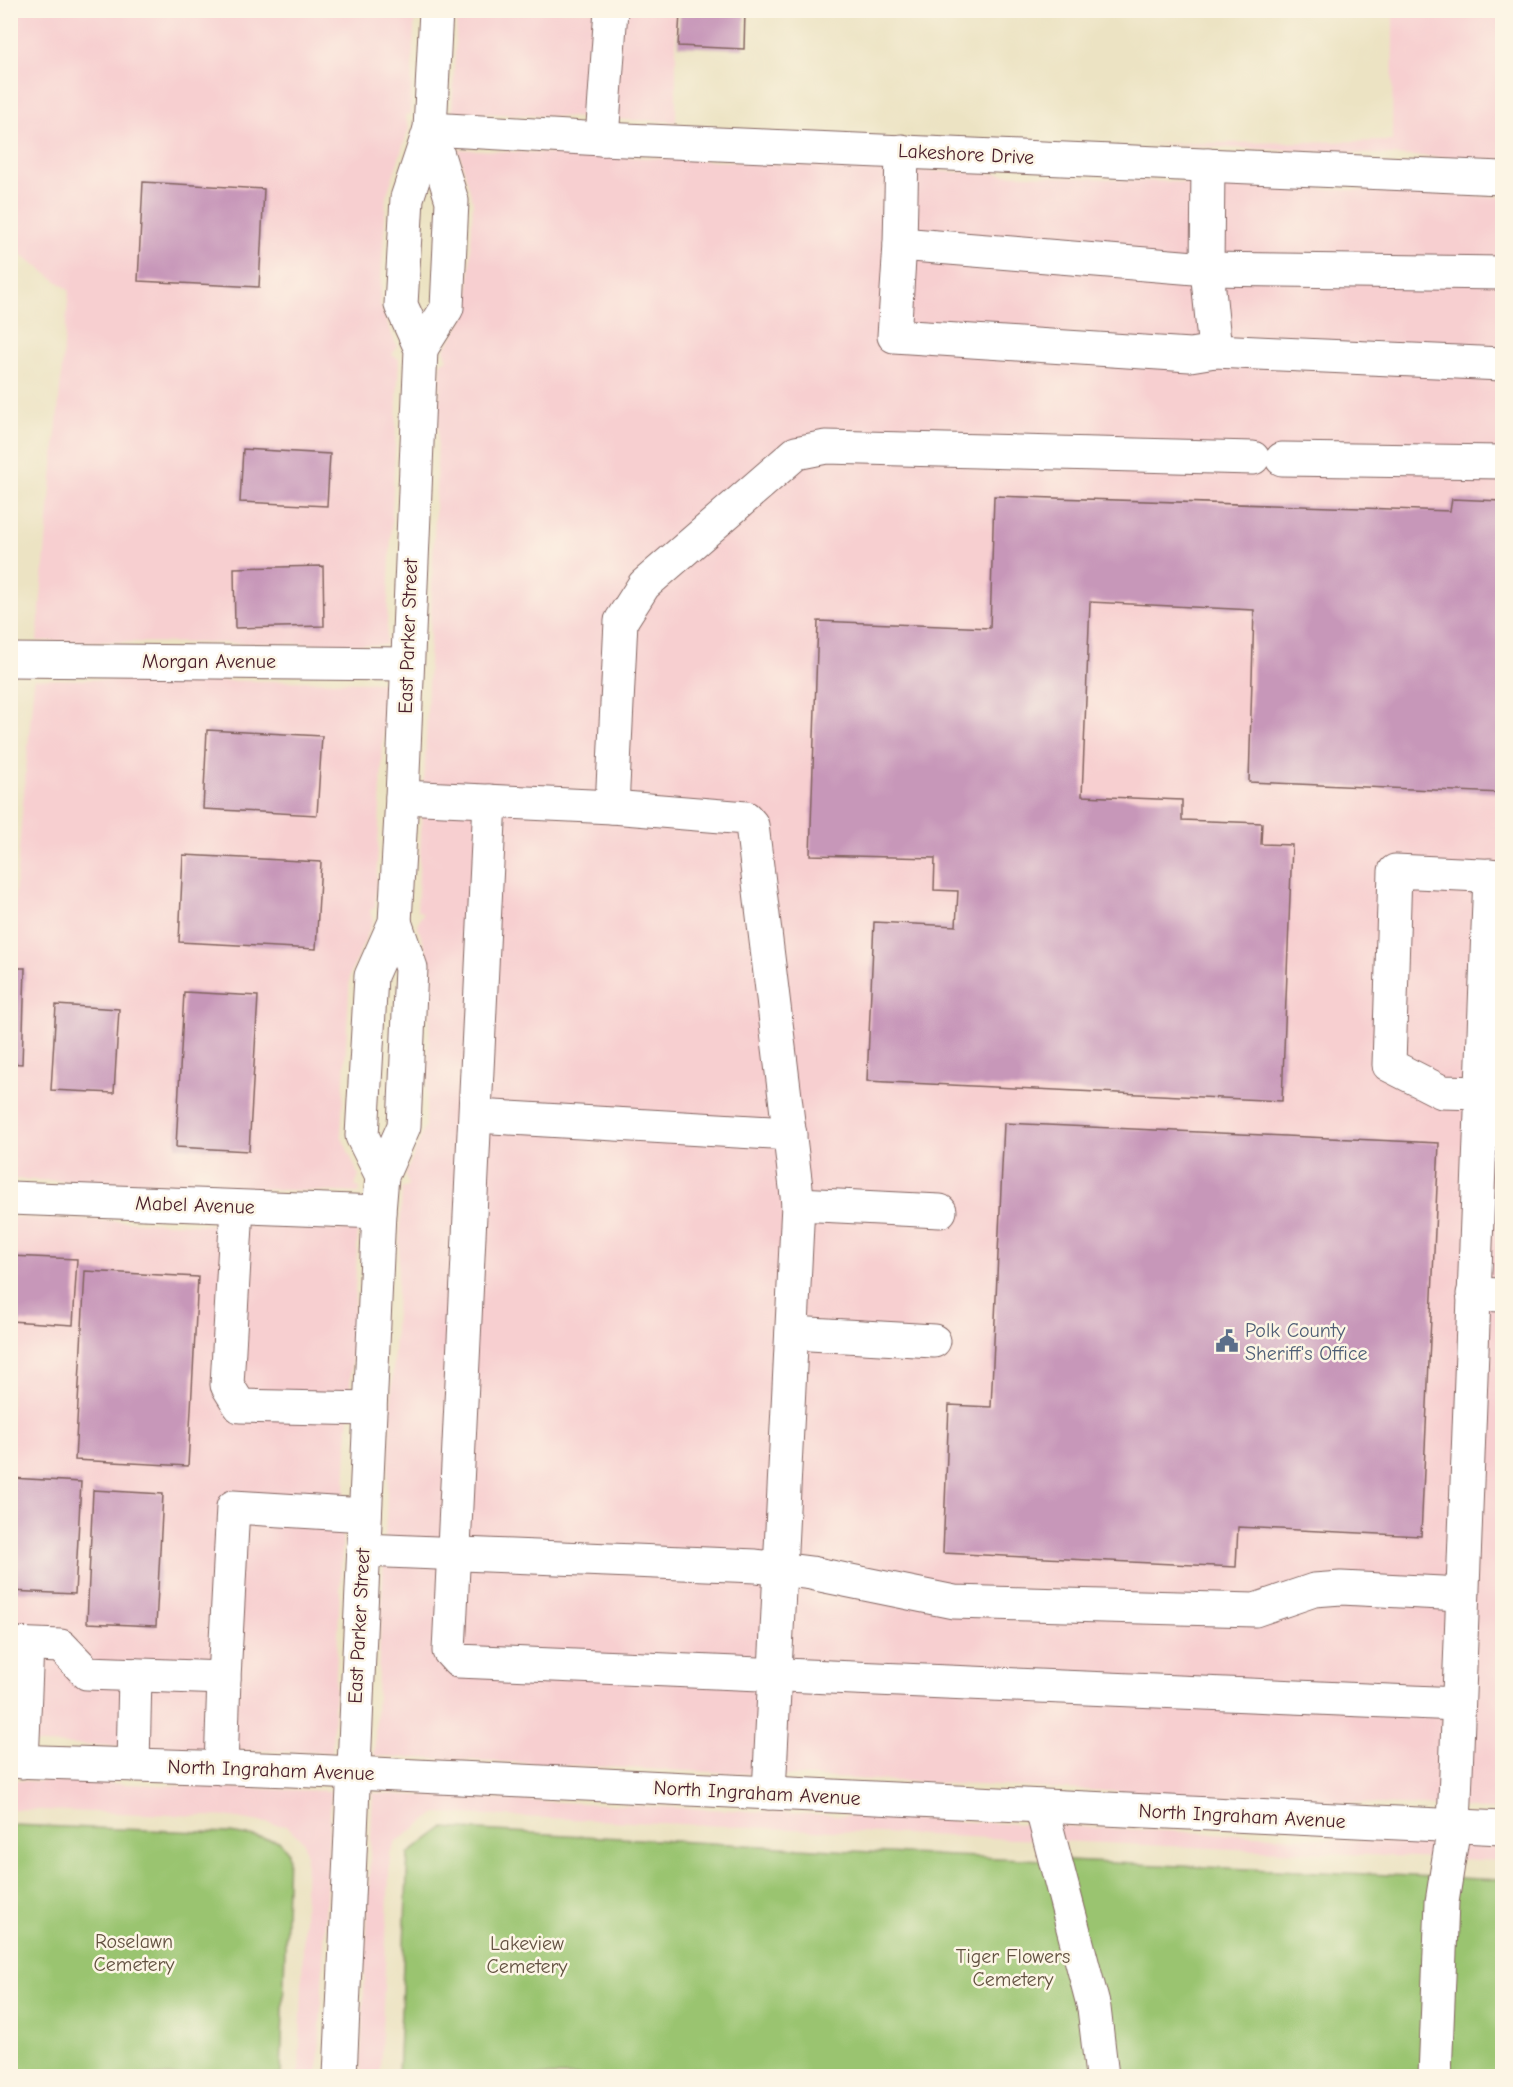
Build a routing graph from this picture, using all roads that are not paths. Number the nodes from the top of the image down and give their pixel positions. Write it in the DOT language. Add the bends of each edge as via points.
graph roads {
  1 [pos="436,10"];
  2 [pos="611,10"];
  3 [pos="430,129"];
  4 [pos="602,139"];
  5 [pos="902,151"];
  6 [pos="1208,165"];
  7 [pos="1503,178"];
  8 [pos="900,244"];
  9 [pos="1207,269"];
  10 [pos="1503,273"];
  11 [pos="420,349"];
  12 [pos="1215,351"];
  13 [pos="1503,364"];
  14 [pos="1503,462"];
  15 [pos="10,660"];
  16 [pos="407,664"];
  17 [pos="402,797"];
  18 [pos="490,801"];
  19 [pos="612,807"];
  20 [pos="1496,875"];
  21 [pos="1481,1093"];
  22 [pos="476,1116"];
  23 [pos="789,1134"];
  24 [pos="10,1198"];
  25 [pos="798,1204"];
  26 [pos="237,1207"];
  27 [pos="940,1211"];
  28 [pos="380,1212"];
  29 [pos="1488,1294"];
  30 [pos="792,1333"];
  31 [pos="934,1341"];
  32 [pos="370,1409"];
  33 [pos="365,1515"];
  34 [pos="363,1550"];
  35 [pos="454,1554"];
  36 [pos="781,1571"];
  37 [pos="1462,1594"];
  38 [pos="19,1644"];
  39 [pos="776,1674"];
  40 [pos="135,1675"];
  41 [pos="224,1678"];
  42 [pos="1458,1704"];
  43 [pos="16,1761"];
  44 [pos="133,1765"];
  45 [pos="221,1768"];
  46 [pos="353,1773"];
  47 [pos="769,1793"];
  48 [pos="1041,1806"];
  49 [pos="1454,1826"];
  50 [pos="1503,1828"];
  51 [pos="340,2076"];
  52 [pos="1102,2076"];
  53 [pos="1435,2076"];
  1 -- 3 [label="street, East Parker Street"];
  2 -- 4 [label="street"];
  3 -- 4 [label="street, Lakeshore Drive"];
  3 -- 11 [label="street, East Parker Street" via="407,198 401,305"];
  3 -- 11 [label="street, East Parker Street" via="452,201 447,308"];
  4 -- 5 [label="street, Lakeshore Drive"];
  5 -- 6 [label="street, Lakeshore Drive"];
  5 -- 8 [label="street"];
  6 -- 7 [label="street, Lakeshore Drive"];
  6 -- 9 [label="street"];
  8 -- 9 [label="street"];
  8 -- 12 [label="street" via="894,336 1190,355"];
  9 -- 10 [label="street"];
  9 -- 12 [label="street"];
  11 -- 16 [label="street, East Parker Street"];
  12 -- 13 [label="street"];
  14 -- 19 [label="street" via="826,447 796,453 644,585 621,621"];
  15 -- 16 [label="street, Morgan Avenue"];
  16 -- 17 [label="street, East Parker Street"];
  17 -- 18 [label="street"];
  17 -- 28 [label="street, East Parker Street" via="395,922 411,968 404,1126 382,1176"];
  18 -- 19 [label="street"];
  18 -- 22 [label="street"];
  19 -- 23 [label="street" via="746,818 752,825"];
  20 -- 21 [label="street"];
  20 -- 21 [label="street" via="1395,871 1389,1065 1442,1092"];
  21 -- 29 [label="street"];
  22 -- 23 [label="street"];
  22 -- 35 [label="street"];
  23 -- 25 [label="street"];
  24 -- 26 [label="street, Mabel Avenue"];
  25 -- 27 [label="street"];
  25 -- 30 [label="street"];
  26 -- 28 [label="street, Mabel Avenue"];
  26 -- 32 [label="street" via="228,1385 240,1406"];
  28 -- 32 [label="street, East Parker Street"];
  29 -- 37 [label="street"];
  30 -- 31 [label="street"];
  30 -- 36 [label="street"];
  32 -- 33 [label="street, East Parker Street"];
  33 -- 34 [label="street, East Parker Street"];
  33 -- 41 [label="street" via="233,1507"];
  34 -- 35 [label="street"];
  34 -- 46 [label="street, East Parker Street"];
  35 -- 36 [label="street" via="756,1566"];
  35 -- 39 [label="street" via="449,1651 458,1661"];
  36 -- 37 [label="street" via="811,1573 954,1602 1255,1610 1314,1590"];
  36 -- 39 [label="street"];
  37 -- 42 [label="street"];
  38 -- 40 [label="street" via="61,1646 87,1673"];
  38 -- 43 [label="street"];
  39 -- 42 [label="street"];
  39 -- 47 [label="street"];
  40 -- 41 [label="street"];
  40 -- 44 [label="street"];
  41 -- 45 [label="street"];
  42 -- 49 [label="street"];
  43 -- 44 [label="street, North Ingraham Avenue"];
  44 -- 45 [label="street, North Ingraham Avenue"];
  45 -- 46 [label="street, North Ingraham Avenue"];
  46 -- 47 [label="street, North Ingraham Avenue"];
  46 -- 51 [label="street, East Parker Street"];
  47 -- 48 [label="street, North Ingraham Avenue"];
  48 -- 49 [label="street, North Ingraham Avenue"];
  48 -- 52 [label="street" via="1094,2008"];
  49 -- 50 [label="street, North Ingraham Avenue"];
  49 -- 53 [label="street" via="1442,1902"];
}
